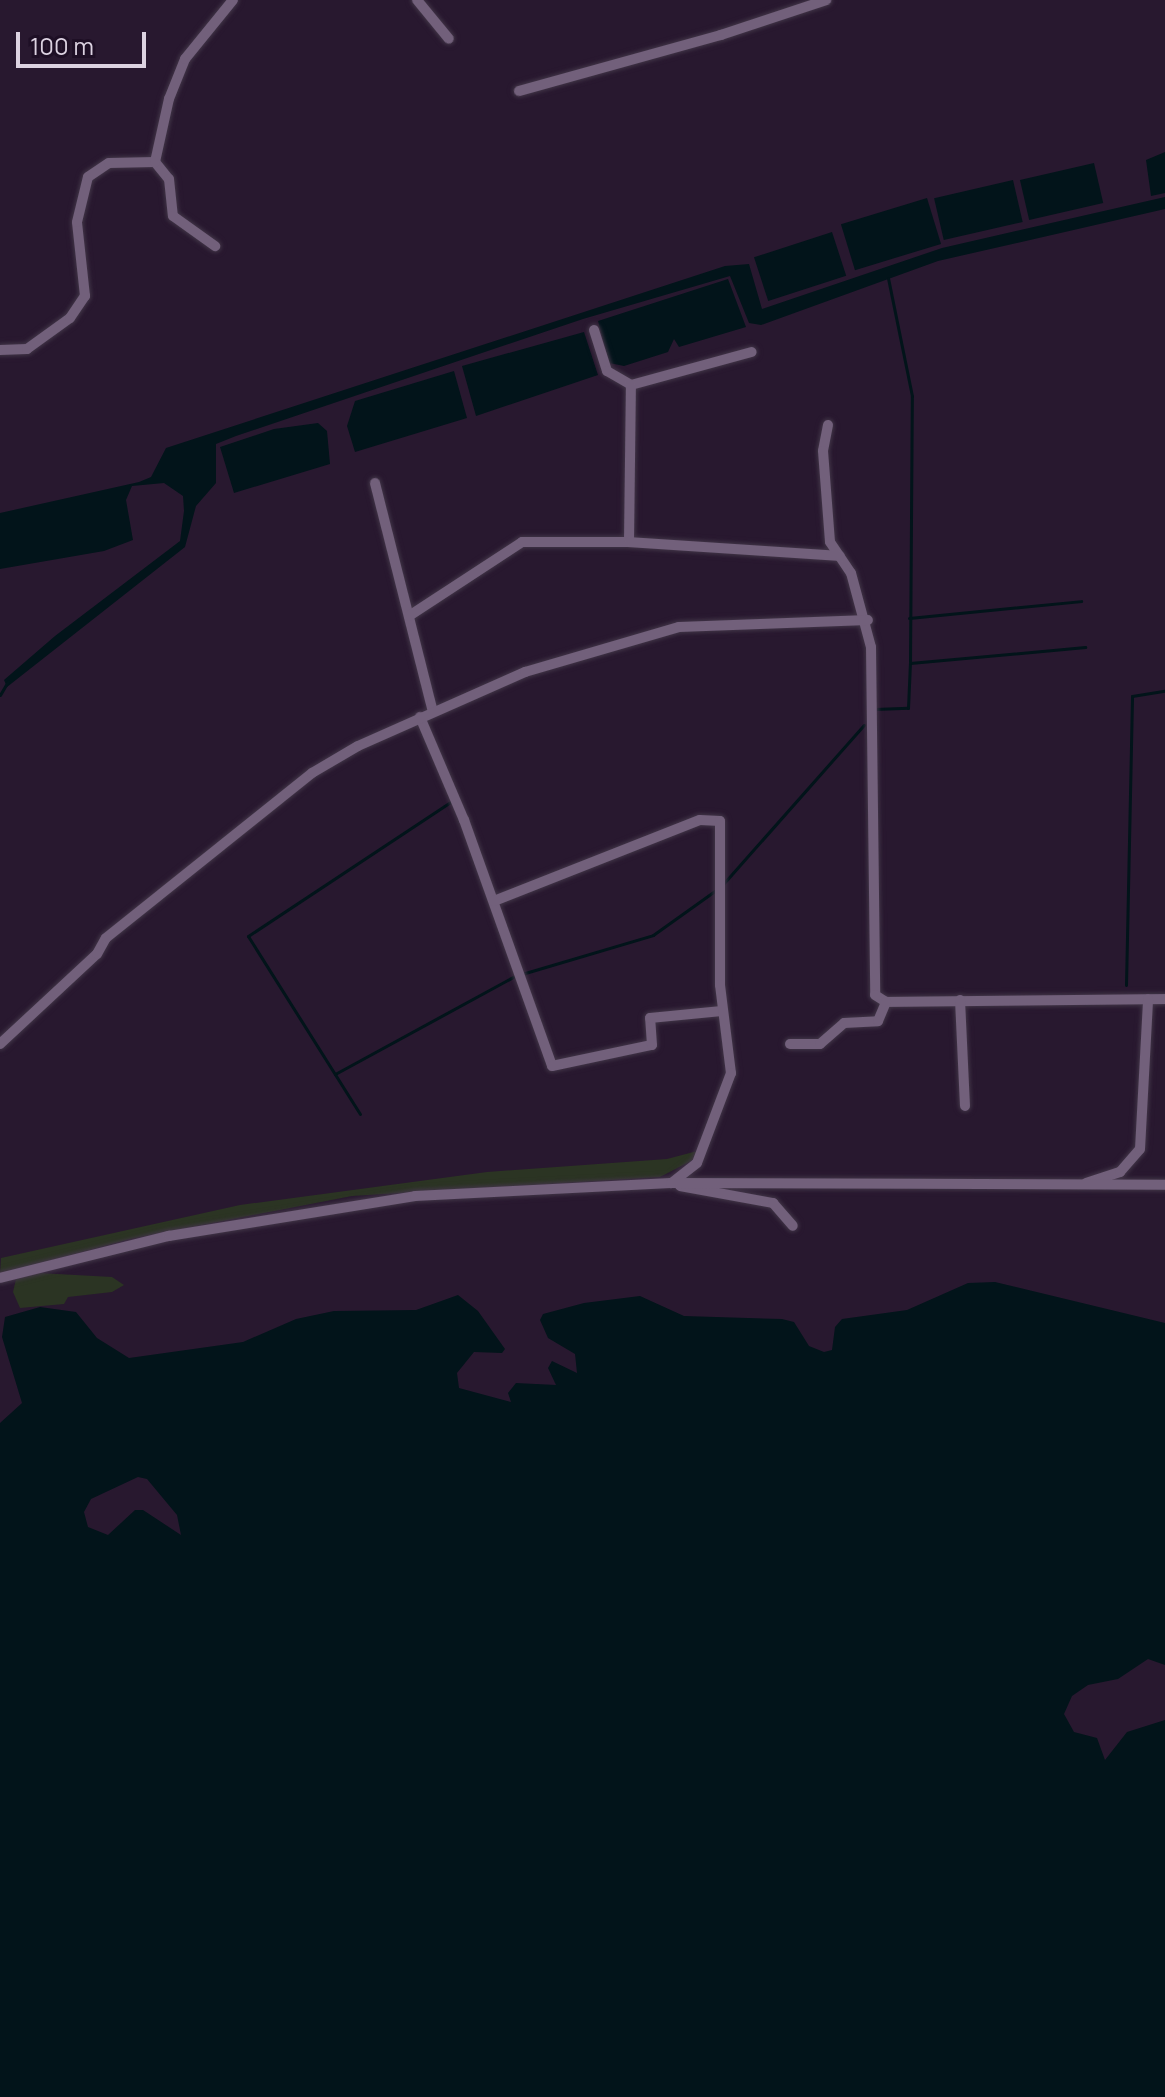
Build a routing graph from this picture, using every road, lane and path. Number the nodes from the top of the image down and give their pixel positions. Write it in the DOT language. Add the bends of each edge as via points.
graph roads {
  1 [pos="233,0"];
  2 [pos="417,0"];
  3 [pos="826,0"];
  4 [pos="449,39"];
  5 [pos="519,91"];
  6 [pos="155,162"];
  7 [pos="215,246"];
  8 [pos="594,330"];
  9 [pos="0,350"];
  10 [pos="752,352"];
  11 [pos="631,385"];
  12 [pos="828,425"];
  13 [pos="375,483"];
  14 [pos="629,542"];
  15 [pos="840,556"];
  16 [pos="409,616"];
  17 [pos="868,620"];
  18 [pos="433,712"];
  19 [pos="420,717"];
  20 [pos="494,901"];
  21 [pos="1148,999"];
  22 [pos="1165,999"];
  23 [pos="960,1000"];
  24 [pos="886,1002"];
  25 [pos="722,1011"];
  26 [pos="0,1044"];
  27 [pos="790,1044"];
  28 [pos="965,1106"];
  29 [pos="671,1183"];
  30 [pos="1084,1185"];
  31 [pos="1165,1185"];
  32 [pos="793,1226"];
  33 [pos="0,1278"];
  1 -- 6 [label="street" via="185,59 169,99"];
  2 -- 4 [label="street"];
  3 -- 5 [label="street"];
  6 -- 7 [label="street" via="169,179 173,216"];
  6 -- 9 [label="street" via="109,163 88,177 77,222 85,296 50,336 27,349"];
  8 -- 11 [label="street" via="607,371"];
  10 -- 11 [label="street"];
  11 -- 14 [label="street"];
  12 -- 15 [label="street" via="824,474 830,542"];
  13 -- 16 [label="street"];
  14 -- 15 [label="street"];
  14 -- 16 [label="street" via="522,542"];
  15 -- 17 [label="street"];
  16 -- 18 [label="street"];
  17 -- 18 [label="street" via="679,627 525,672"];
  17 -- 24 [label="street" via="874,983 875,995"];
  18 -- 19 [label="street"];
  19 -- 20 [label="street"];
  19 -- 26 [label="street" via="312,773 106,938 97,954"];
  20 -- 25 [label="street" via="552,1066 652,1045 650,1018"];
  20 -- 25 [label="street" via="700,820 717,818"];
  21 -- 22 [label="street"];
  21 -- 23 [label="street"];
  21 -- 30 [label="street" via="1140,1149 1120,1172"];
  23 -- 24 [label="street"];
  23 -- 28 [label="street"];
  24 -- 27 [label="street" via="878,1021 844,1023 820,1044"];
  25 -- 29 [label="street" via="731,1073 721,1108 697,1163"];
  29 -- 30 [label="street"];
  29 -- 32 [label="street" via="773,1203"];
  29 -- 33 [label="street" via="517,1188 347,1204 169,1236"];
  30 -- 31 [label="street"];
}
